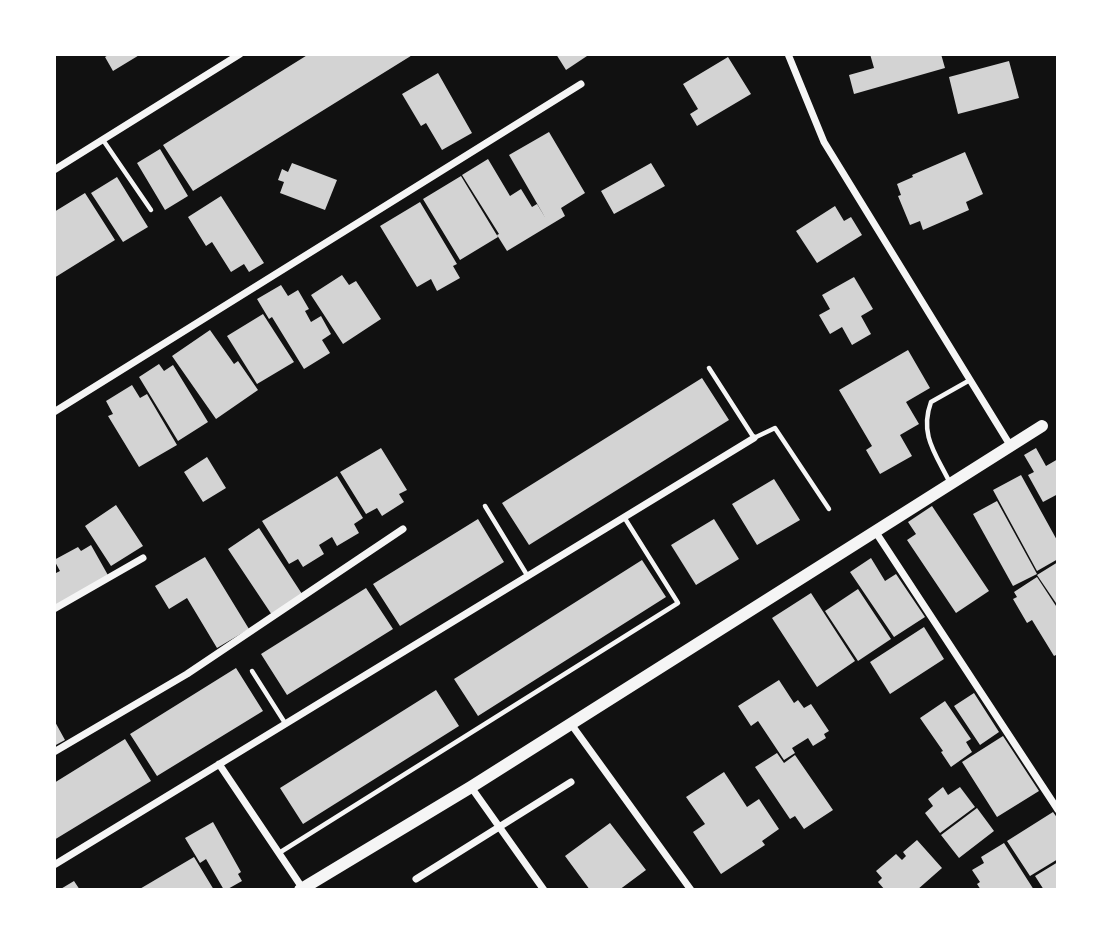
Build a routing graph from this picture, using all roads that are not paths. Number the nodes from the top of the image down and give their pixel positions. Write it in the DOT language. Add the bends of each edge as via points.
graph roads {
  1 [pos="240,54"];
  2 [pos="789,54"];
  3 [pos="581,84"];
  4 [pos="103,140"];
  5 [pos="54,170"];
  6 [pos="151,210"];
  7 [pos="709,368"];
  8 [pos="970,380"];
  9 [pos="54,412"];
  10 [pos="1042,426"];
  11 [pos="754,438"];
  12 [pos="1010,445"];
  13 [pos="950,484"];
  14 [pos="485,506"];
  15 [pos="829,509"];
  16 [pos="624,517"];
  17 [pos="403,529"];
  18 [pos="875,531"];
  19 [pos="143,558"];
  20 [pos="527,575"];
  21 [pos="54,609"];
  22 [pos="252,671"];
  23 [pos="285,723"];
  24 [pos="570,724"];
  25 [pos="54,752"];
  26 [pos="219,764"];
  27 [pos="571,782"];
  28 [pos="471,787"];
  29 [pos="1058,810"];
  30 [pos="499,828"];
  31 [pos="279,853"];
  32 [pos="54,865"];
  33 [pos="416,879"];
  34 [pos="302,889"];
  35 [pos="544,890"];
  36 [pos="691,890"];
  1 -- 4 [label="street"];
  2 -- 8 [label="street" via="824,142"];
  3 -- 9 [label="street"];
  4 -- 5 [label="street"];
  4 -- 6 [label="lane"];
  7 -- 11 [label="lane"];
  8 -- 12 [label="street"];
  8 -- 13 [label="lane" via="931,402 926,416 927,436"];
  10 -- 12 [label="street"];
  11 -- 15 [label="lane" via="775,428"];
  11 -- 16 [label="street"];
  12 -- 13 [label="street"];
  13 -- 18 [label="street"];
  14 -- 20 [label="lane"];
  16 -- 20 [label="street"];
  16 -- 31 [label="lane" via="678,603"];
  17 -- 25 [label="street" via="187,674"];
  18 -- 24 [label="street"];
  18 -- 29 [label="street"];
  19 -- 21 [label="street"];
  20 -- 23 [label="street"];
  22 -- 23 [label="lane"];
  23 -- 26 [label="street"];
  24 -- 28 [label="street"];
  24 -- 36 [label="street"];
  26 -- 31 [label="street"];
  26 -- 32 [label="street"];
  27 -- 30 [label="street"];
  28 -- 30 [label="street"];
  28 -- 34 [label="street"];
  30 -- 33 [label="street"];
  30 -- 35 [label="street"];
  31 -- 34 [label="street"];
}
